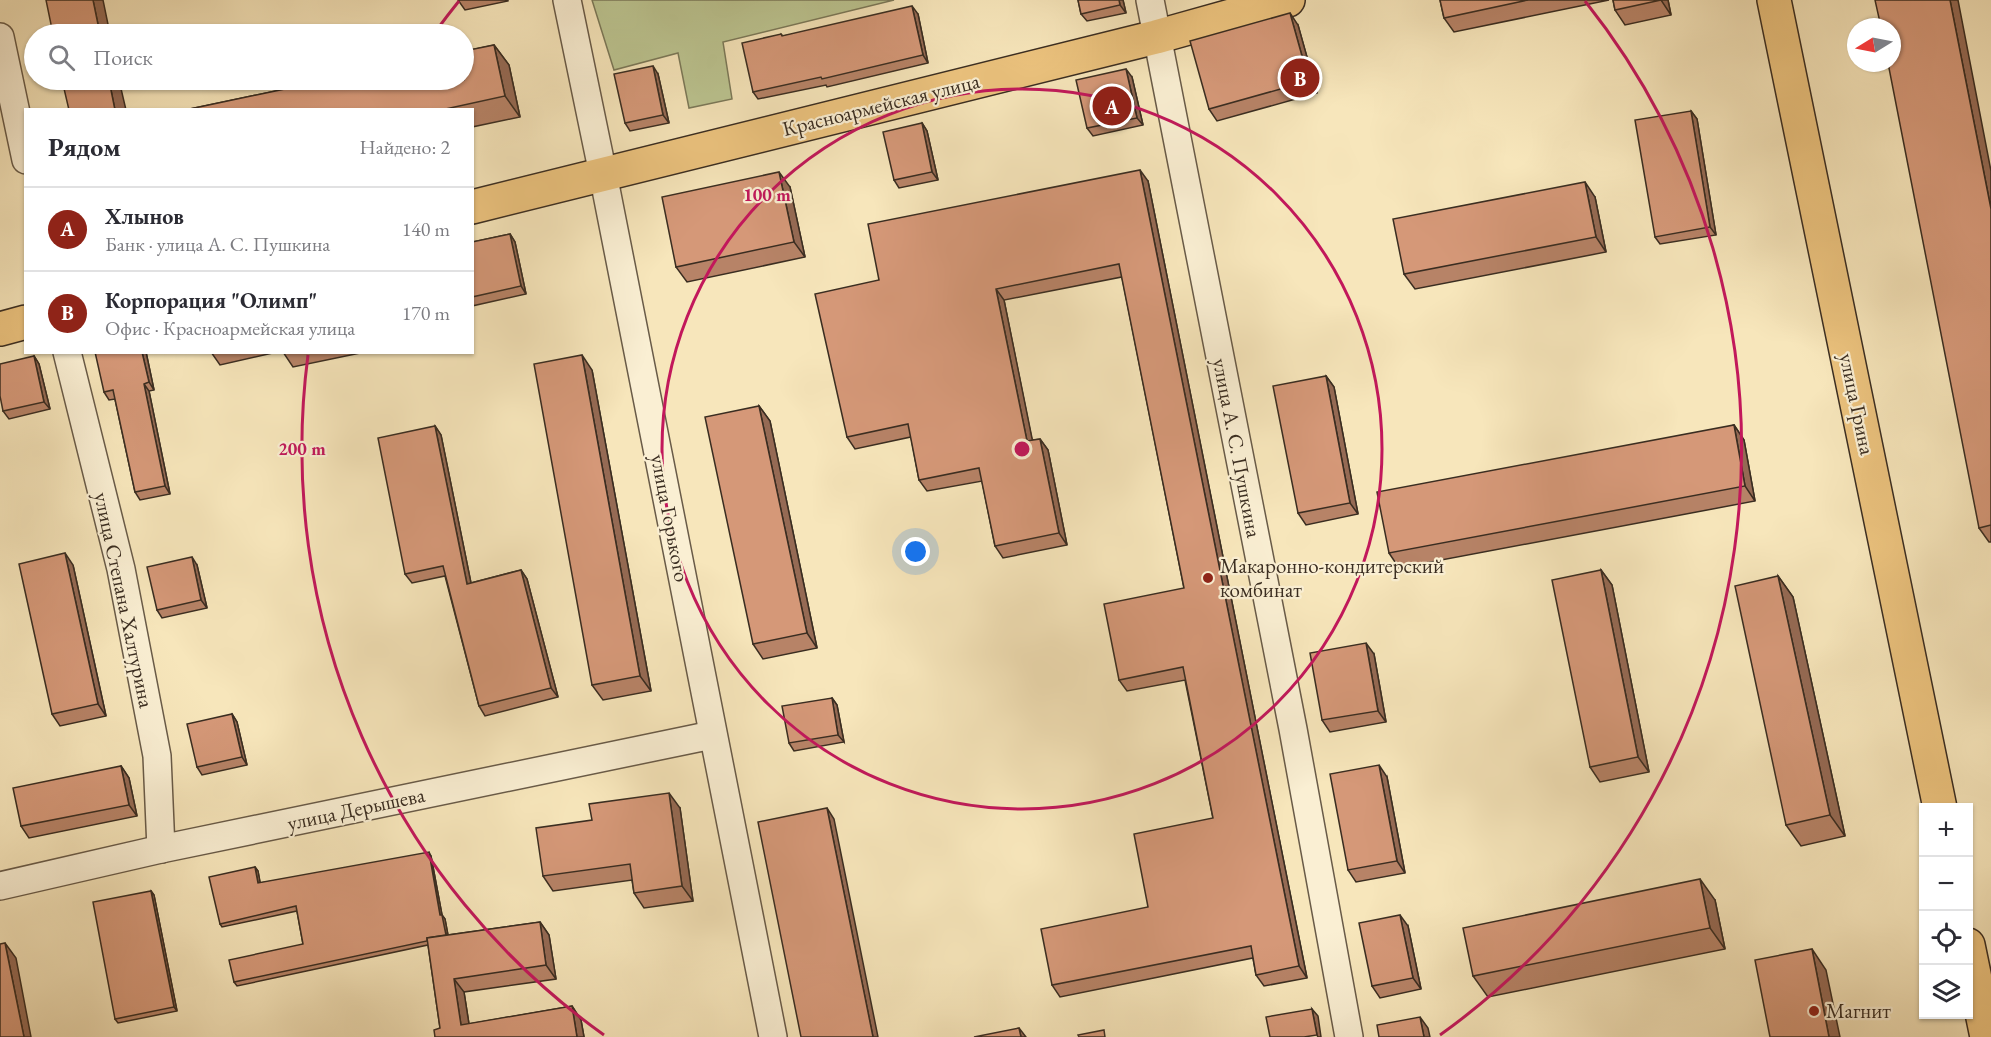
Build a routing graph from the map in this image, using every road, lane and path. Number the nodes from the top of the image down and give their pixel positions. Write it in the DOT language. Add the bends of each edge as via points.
graph roads {
  1 [pos="567,0"];
  2 [pos="1150,0"];
  3 [pos="1288,0"];
  4 [pos="1774,0"];
  5 [pos="0,37"];
  6 [pos="1156,38"];
  7 [pos="24,151"];
  8 [pos="603,174"];
  9 [pos="474,206"];
  10 [pos="24,323"];
  11 [pos="0,329"];
  12 [pos="67,354"];
  13 [pos="712,735"];
  14 [pos="1939,803"];
  15 [pos="160,849"];
  16 [pos="0,886"];
  17 [pos="1972,965"];
  18 [pos="773,1037"];
  19 [pos="1349,1037"];
  20 [pos="1988,1037"];
  1 -- 8 [label="street, улица Горького"];
  2 -- 6 [label="street, улица А. С. Пушкина"];
  3 -- 6 [label="main road, Красноармейская улица"];
  4 -- 14 [label="main road, улица Грина"];
  5 -- 7 [label="street"];
  6 -- 8 [label="main road, Красноармейская улица"];
  6 -- 19 [label="street, улица А. С. Пушкина" via="1295,741"];
  8 -- 9 [label="main road, Красноармейская улица"];
  8 -- 13 [label="street, улица Горького"];
  10 -- 11 [label="main road"];
  12 -- 15 [label="street, улица Степана Халтурина" via="120,570 157,756"];
  13 -- 15 [label="street, улица Дерышева"];
  13 -- 18 [label="street, улица Горького"];
  15 -- 16 [label="street, улица Дерышева"];
  17 -- 20 [label="main road"];
}
